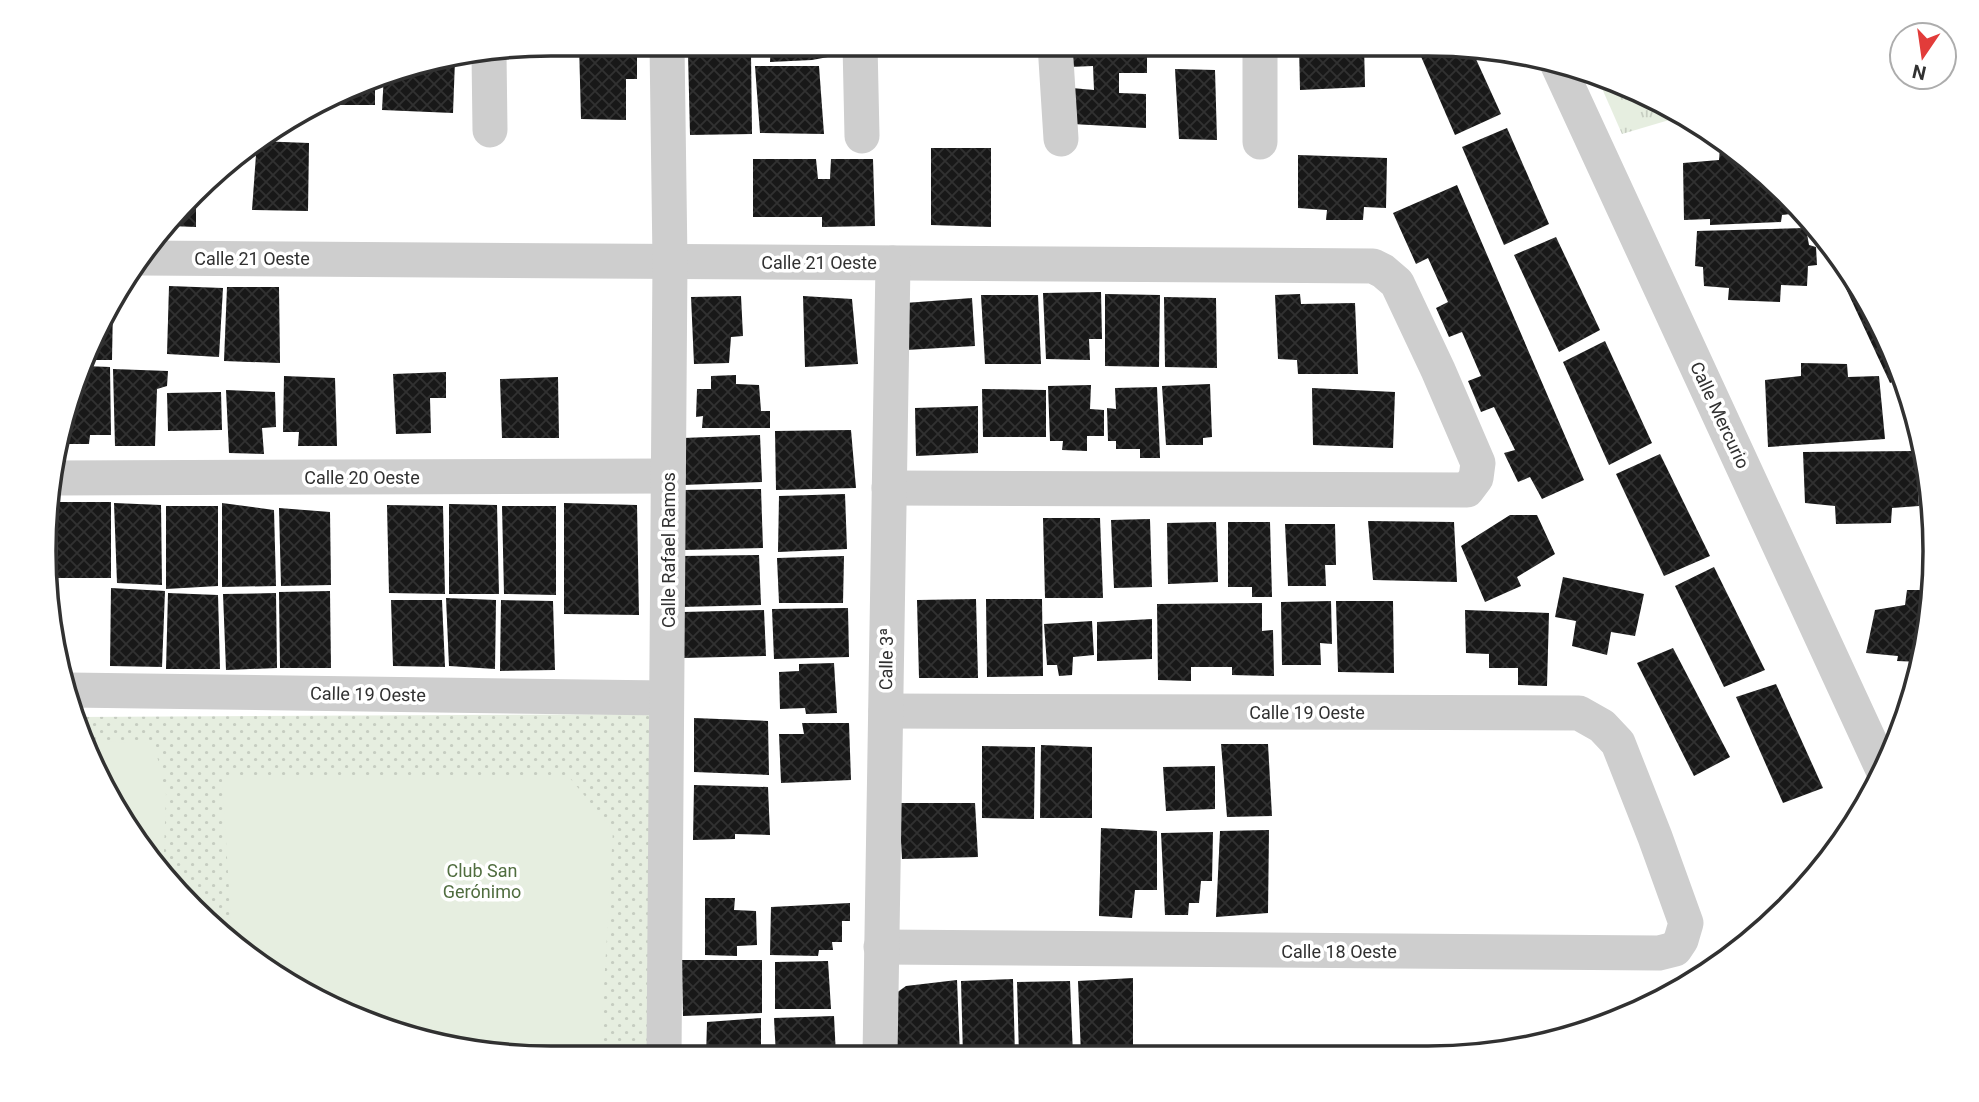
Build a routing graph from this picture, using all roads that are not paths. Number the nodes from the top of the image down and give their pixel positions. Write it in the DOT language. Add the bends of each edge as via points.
graph roads {
  1 [pos="667,56"];
  2 [pos="860,56"];
  3 [pos="1056,56"];
  4 [pos="1260,56"];
  5 [pos="489,60"];
  6 [pos="1562,75"];
  7 [pos="490,130"];
  8 [pos="862,136"];
  9 [pos="1061,139"];
  10 [pos="1260,142"];
  11 [pos="152,258"];
  12 [pos="670,261"];
  13 [pos="893,263"];
  14 [pos="668,476"];
  15 [pos="62,478"];
  16 [pos="889,488"];
  17 [pos="76,690"];
  18 [pos="666,698"];
  19 [pos="886,711"];
  20 [pos="1877,758"];
  21 [pos="1655,836"];
  22 [pos="881,947"];
  23 [pos="664,1046"];
  24 [pos="880,1046"];
  1 -- 12 [label="street, Calle Rafael Ramos"];
  2 -- 8 [label="street"];
  3 -- 9 [label="street"];
  4 -- 10 [label="street"];
  5 -- 7 [label="street"];
  6 -- 20 [label="street, Calle Mercurio"];
  11 -- 12 [label="street, Calle 21 Oeste"];
  12 -- 13 [label="street, Calle 21 Oeste"];
  12 -- 14 [label="street, Calle Rafael Ramos"];
  13 -- 16 [label="street, Calle 3ª"];
  13 -- 16 [label="street, Calle 21 Oeste" via="1373,266 1396,284 1478,463 1476,478 1467,490"];
  14 -- 15 [label="street, Calle 20 Oeste"];
  14 -- 18 [label="street, Calle Rafael Ramos"];
  16 -- 19 [label="street, Calle 3ª"];
  17 -- 18 [label="street, Calle 19 Oeste"];
  18 -- 23 [label="street, Calle Rafael Ramos"];
  19 -- 21 [label="street, Calle 19 Oeste" via="1579,713 1602,726 1618,743"];
  19 -- 22 [label="street, Calle 3ª"];
  21 -- 22 [label="street, Calle 18 Oeste" via="1686,923 1675,949 1659,953"];
  22 -- 24 [label="street, Calle 3ª"];
}
